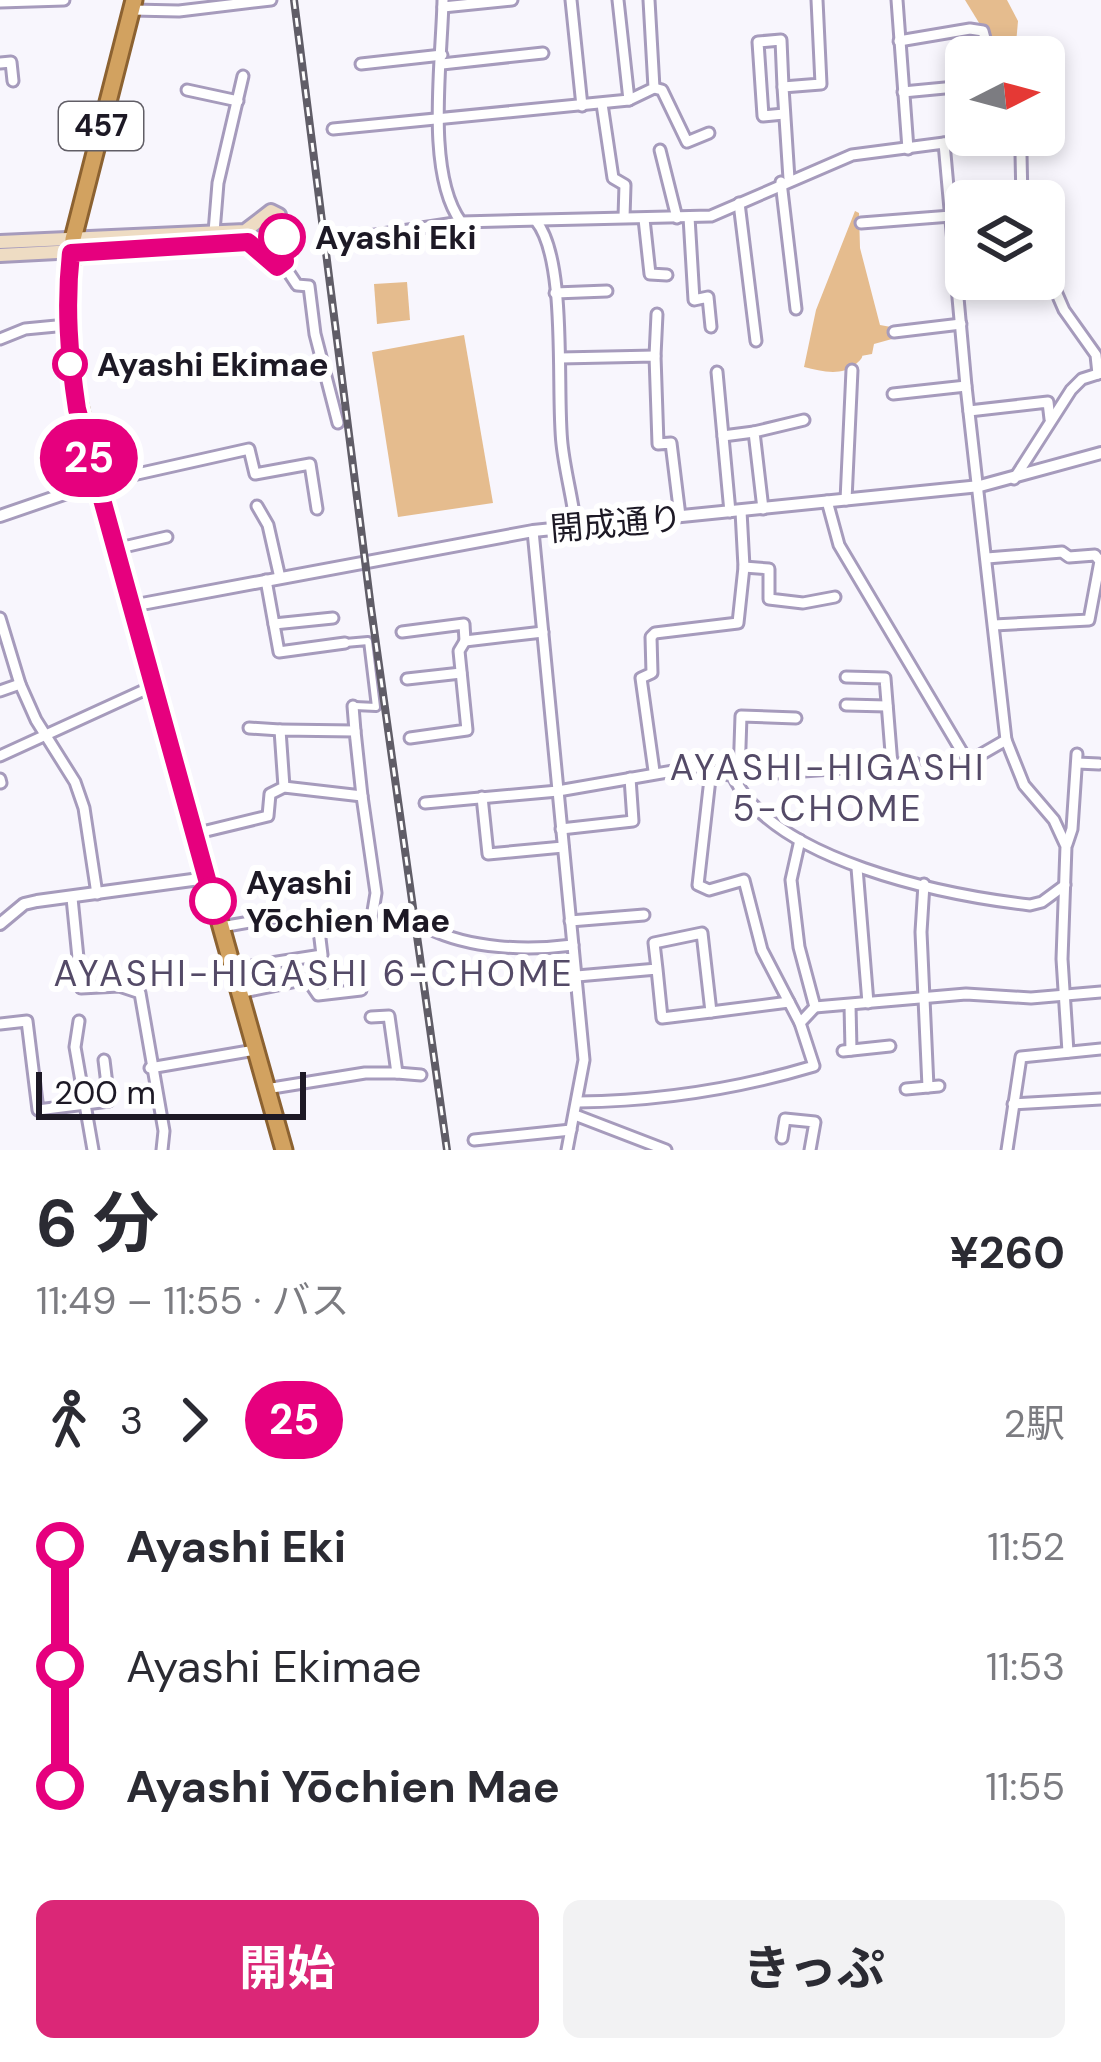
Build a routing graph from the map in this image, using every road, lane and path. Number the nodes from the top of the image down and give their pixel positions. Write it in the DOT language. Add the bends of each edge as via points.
graph roads {
  1 [pos="64,0"];
  2 [pos="271,0"];
  3 [pos="512,0"];
  4 [pos="571,0"];
  5 [pos="618,0"];
  6 [pos="649,0"];
  7 [pos="817,0"];
  8 [pos="897,0"];
  9 [pos="0,2"];
  10 [pos="443,4"];
  11 [pos="133,5"];
  12 [pos="984,36"];
  13 [pos="899,41"];
  14 [pos="542,53"];
  15 [pos="442,59"];
  16 [pos="0,63"];
  17 [pos="361,64"];
  18 [pos="243,76"];
  19 [pos="761,79"];
  20 [pos="13,80"];
  21 [pos="783,83"];
  22 [pos="654,88"];
  23 [pos="945,88"];
  24 [pos="187,90"];
  25 [pos="903,92"];
  26 [pos="238,100"];
  27 [pos="629,100"];
  28 [pos="602,104"];
  29 [pos="582,106"];
  30 [pos="784,114"];
  31 [pos="441,119"];
  32 [pos="334,129"];
  33 [pos="709,133"];
  34 [pos="944,143"];
  35 [pos="908,149"];
  36 [pos="660,150"];
  37 [pos="948,180"];
  38 [pos="785,181"];
  39 [pos="739,203"];
  40 [pos="945,216"];
  41 [pos="624,217"];
  42 [pos="676,218"];
  43 [pos="689,218"];
  44 [pos="644,219"];
  45 [pos="535,220"];
  46 [pos="461,222"];
  47 [pos="861,223"];
  48 [pos="214,232"];
  49 [pos="349,239"];
  50 [pos="0,242"];
  51 [pos="72,246"];
  52 [pos="0,256"];
  53 [pos="283,264"];
  54 [pos="667,275"];
  55 [pos="607,291"];
  56 [pos="555,293"];
  57 [pos="959,300"];
  58 [pos="1060,300"];
  59 [pos="796,309"];
  60 [pos="657,314"];
  61 [pos="961,324"];
  62 [pos="67,326"];
  63 [pos="711,327"];
  64 [pos="895,332"];
  65 [pos="0,339"];
  66 [pos="756,341"];
  67 [pos="655,356"];
  68 [pos="560,358"];
  69 [pos="852,370"];
  70 [pos="717,372"];
  71 [pos="1099,373"];
  72 [pos="966,386"];
  73 [pos="893,394"];
  74 [pos="969,411"];
  75 [pos="1051,419"];
  76 [pos="804,420"];
  77 [pos="338,423"];
  78 [pos="754,432"];
  79 [pos="723,436"];
  80 [pos="1101,453"];
  81 [pos="1014,479"];
  82 [pos="96,483"];
  83 [pos="980,487"];
  84 [pos="847,500"];
  85 [pos="827,502"];
  86 [pos="256,506"];
  87 [pos="317,509"];
  88 [pos="763,509"];
  89 [pos="736,512"];
  90 [pos="0,516"];
  91 [pos="680,517"];
  92 [pos="576,528"];
  93 [pos="532,531"];
  94 [pos="115,549"];
  95 [pos="162,554"];
  96 [pos="987,558"];
  97 [pos="743,567"];
  98 [pos="280,578"];
  99 [pos="266,580"];
  100 [pos="836,597"];
  101 [pos="131,606"];
  102 [pos="0,618"];
  103 [pos="333,618"];
  104 [pos="274,624"];
  105 [pos="994,625"];
  106 [pos="402,632"];
  107 [pos="543,632"];
  108 [pos="465,641"];
  109 [pos="346,643"];
  110 [pos="461,673"];
  111 [pos="846,677"];
  112 [pos="407,679"];
  113 [pos="20,684"];
  114 [pos="153,686"];
  115 [pos="0,691"];
  116 [pos="846,705"];
  117 [pos="353,706"];
  118 [pos="887,706"];
  119 [pos="796,718"];
  120 [pos="249,728"];
  121 [pos="280,730"];
  122 [pos="355,731"];
  123 [pos="46,736"];
  124 [pos="410,739"];
  125 [pos="1006,740"];
  126 [pos="0,756"];
  127 [pos="915,763"];
  128 [pos="892,765"];
  129 [pos="1099,765"];
  130 [pos="711,770"];
  131 [pos="654,771"];
  132 [pos="736,776"];
  133 [pos="630,778"];
  134 [pos="284,787"];
  135 [pos="558,790"];
  136 [pos="362,796"];
  137 [pos="482,797"];
  138 [pos="425,802"];
  139 [pos="561,829"];
  140 [pos="194,834"];
  141 [pos="800,840"];
  142 [pos="1066,846"];
  143 [pos="562,847"];
  144 [pos="856,868"];
  145 [pos="207,878"];
  146 [pos="924,884"];
  147 [pos="1065,885"];
  148 [pos="97,894"];
  149 [pos="72,898"];
  150 [pos="644,915"];
  151 [pos="372,917"];
  152 [pos="385,917"];
  153 [pos="570,921"];
  154 [pos="319,922"];
  155 [pos="0,924"];
  156 [pos="220,927"];
  157 [pos="428,928"];
  158 [pos="573,945"];
  159 [pos="362,965"];
  160 [pos="232,969"];
  161 [pos="657,969"];
  162 [pos="578,976"];
  163 [pos="1101,992"];
  164 [pos="239,993"];
  165 [pos="1064,995"];
  166 [pos="926,997"];
  167 [pos="789,1002"];
  168 [pos="868,1003"];
  169 [pos="850,1005"];
  170 [pos="815,1007"];
  171 [pos="711,1012"];
  172 [pos="370,1017"];
  173 [pos="79,1022"];
  174 [pos="800,1023"];
  175 [pos="0,1024"];
  176 [pos="890,1046"];
  177 [pos="1101,1049"];
  178 [pos="255,1050"];
  179 [pos="1068,1052"];
  180 [pos="104,1060"];
  181 [pos="150,1068"];
  182 [pos="398,1073"];
  183 [pos="421,1075"];
  184 [pos="266,1089"];
  185 [pos="906,1089"];
  186 [pos="1101,1099"];
  187 [pos="578,1102"];
  188 [pos="86,1104"];
  189 [pos="1013,1104"];
  190 [pos="575,1115"];
  191 [pos="571,1130"];
  192 [pos="782,1138"];
  193 [pos="474,1140"];
  194 [pos="635,1144"];
  195 [pos="93,1150"];
  196 [pos="162,1150"];
  197 [pos="284,1150"];
  198 [pos="567,1150"];
  199 [pos="666,1150"];
  200 [pos="810,1150"];
  201 [pos="1007,1150"];
  1 -- 9 [label="street"];
  2 -- 11 [label="street" via="179,11"];
  3 -- 10 [label="street"];
  4 -- 29 [label="street"];
  5 -- 27 [label="street"];
  6 -- 22 [label="street"];
  7 -- 21 [label="street" via="821,84"];
  8 -- 13 [label="street"];
  10 -- 15 [label="street"];
  11 -- 51 [label="highway, 457"];
  12 -- 13 [label="street" via="970,29"];
  13 -- 25 [label="street"];
  14 -- 15 [label="street"];
  15 -- 17 [label="street"];
  15 -- 31 [label="street"];
  16 -- 20 [label="street" via="11,62"];
  18 -- 26 [label="street"];
  19 -- 21 [label="street"];
  19 -- 21 [label="street" via="758,43 781,40"];
  19 -- 30 [label="street" via="764,116"];
  21 -- 30 [label="street"];
  22 -- 27 [label="street"];
  22 -- 33 [label="street" via="687,142"];
  23 -- 25 [label="street"];
  24 -- 26 [label="street"];
  25 -- 35 [label="street"];
  26 -- 48 [label="street"];
  27 -- 28 [label="street"];
  28 -- 29 [label="street"];
  28 -- 41 [label="street" via="613,178 625,185"];
  29 -- 31 [label="street"];
  30 -- 38 [label="street"];
  31 -- 32 [label="street"];
  31 -- 46 [label="street" via="445,188"];
  34 -- 35 [label="street"];
  34 -- 37 [label="street"];
  35 -- 38 [label="street" via="852,155"];
  36 -- 42 [label="street"];
  38 -- 39 [label="street"];
  38 -- 59 [label="street"];
  39 -- 43 [label="street"];
  39 -- 66 [label="street"];
  40 -- 47 [label="street"];
  41 -- 44 [label="street"];
  41 -- 45 [label="street"];
  42 -- 43 [label="street"];
  42 -- 44 [label="street"];
  43 -- 63 [label="street" via="694,300 708,297"];
  44 -- 54 [label="street" via="647,277"];
  45 -- 46 [label="street"];
  45 -- 56 [label="street"];
  46 -- 49 [label="street"];
  48 -- 51 [label="main road"];
  48 -- 53 [label="main road" via="250,229 275,212"];
  50 -- 51 [label="main road"];
  51 -- 52 [label="main road"];
  51 -- 53 [label="main road" via="248,242 272,266"];
  51 -- 62 [label="highway, 457"];
  53 -- 77 [label="street" via="296,285 309,286"];
  55 -- 56 [label="street"];
  56 -- 68 [label="street"];
  57 -- 61 [label="street"];
  58 -- 71 [label="street"];
  60 -- 67 [label="street"];
  61 -- 64 [label="street"];
  61 -- 72 [label="street"];
  62 -- 65 [label="street"];
  62 -- 82 [label="highway, 457"];
  67 -- 68 [label="street"];
  67 -- 91 [label="street" via="658,443 671,442"];
  68 -- 92 [label="street"];
  69 -- 84 [label="street"];
  70 -- 79 [label="street"];
  71 -- 75 [label="street" via="1071,390"];
  72 -- 73 [label="street"];
  72 -- 74 [label="street"];
  74 -- 75 [label="street" via="1048,402"];
  74 -- 83 [label="street"];
  75 -- 81 [label="street"];
  76 -- 78 [label="street"];
  78 -- 79 [label="street"];
  78 -- 88 [label="street"];
  79 -- 89 [label="street"];
  80 -- 81 [label="street, 開成通り"];
  81 -- 83 [label="street, 開成通り"];
  82 -- 87 [label="street" via="249,449 255,474 310,464"];
  82 -- 90 [label="street"];
  82 -- 94 [label="highway, 457"];
  83 -- 84 [label="street, 開成通り"];
  83 -- 96 [label="street"];
  84 -- 85 [label="street, 開成通り"];
  85 -- 88 [label="street, 開成通り"];
  85 -- 125 [label="street" via="838,545 968,762"];
  86 -- 98 [label="street"];
  88 -- 89 [label="street, 開成通り"];
  89 -- 91 [label="street, 開成通り"];
  89 -- 97 [label="street"];
  91 -- 92 [label="street, 開成通り"];
  92 -- 93 [label="street, 開成通り"];
  93 -- 98 [label="street, 開成通り"];
  93 -- 107 [label="street"];
  94 -- 95 [label="street" via="163,538"];
  94 -- 101 [label="highway, 457"];
  96 -- 105 [label="street"];
  96 -- 105 [label="street" via="1061,552 1100,561 1089,620"];
  97 -- 100 [label="street" via="769,569 769,599"];
  97 -- 131 [label="street" via="738,623 651,638 652,673 640,678"];
  98 -- 99 [label="street, 開成通り"];
  99 -- 101 [label="street, 開成通り"];
  99 -- 104 [label="street"];
  101 -- 114 [label="highway, 457"];
  102 -- 113 [label="street"];
  103 -- 104 [label="street"];
  104 -- 109 [label="street" via="279,652"];
  105 -- 125 [label="street"];
  106 -- 108 [label="street" via="464,624"];
  107 -- 108 [label="street"];
  107 -- 135 [label="street"];
  108 -- 110 [label="street"];
  109 -- 117 [label="street" via="368,641 376,707"];
  110 -- 112 [label="street"];
  110 -- 124 [label="street" via="467,730"];
  111 -- 118 [label="street" via="886,678"];
  113 -- 115 [label="street"];
  113 -- 123 [label="street"];
  114 -- 123 [label="street"];
  114 -- 140 [label="highway, 457"];
  116 -- 118 [label="street"];
  117 -- 122 [label="street"];
  118 -- 128 [label="street"];
  119 -- 132 [label="street" via="741,716"];
  120 -- 121 [label="street"];
  121 -- 122 [label="street"];
  121 -- 134 [label="street"];
  122 -- 136 [label="street"];
  123 -- 126 [label="street"];
  123 -- 148 [label="street" via="84,808"];
  125 -- 142 [label="street" via="1024,785"];
  127 -- 128 [label="street"];
  128 -- 132 [label="street"];
  129 -- 142 [label="street" via="1077,759"];
  130 -- 131 [label="street"];
  130 -- 132 [label="street"];
  130 -- 167 [label="street" via="698,885 709,890 744,880 762,950"];
  131 -- 133 [label="street"];
  132 -- 141 [label="street" via="762,817"];
  133 -- 135 [label="street"];
  133 -- 139 [label="street" via="633,821"];
  134 -- 136 [label="street"];
  134 -- 140 [label="street" via="270,794 268,816"];
  135 -- 137 [label="street"];
  135 -- 139 [label="street"];
  136 -- 151 [label="street"];
  137 -- 138 [label="street"];
  137 -- 143 [label="street" via="488,854"];
  139 -- 143 [label="street"];
  140 -- 145 [label="highway, 457"];
  141 -- 144 [label="street"];
  141 -- 170 [label="street" via="790,880"];
  142 -- 147 [label="street"];
  143 -- 153 [label="street"];
  144 -- 146 [label="street"];
  144 -- 168 [label="street"];
  145 -- 148 [label="street"];
  145 -- 156 [label="highway, 457"];
  146 -- 147 [label="street" via="1030,905"];
  146 -- 166 [label="street"];
  147 -- 165 [label="street"];
  148 -- 149 [label="street"];
  149 -- 155 [label="street" via="24,904"];
  149 -- 181 [label="street" via="81,988 140,992"];
  150 -- 153 [label="street"];
  151 -- 152 [label="street"];
  151 -- 154 [label="street"];
  152 -- 157 [label="street"];
  153 -- 158 [label="street"];
  154 -- 156 [label="street" via="274,918"];
  154 -- 160 [label="street" via="322,955"];
  156 -- 160 [label="highway, 457"];
  157 -- 158 [label="street" via="509,947"];
  158 -- 162 [label="street"];
  159 -- 164 [label="street" via="361,990 318,995 307,979"];
  160 -- 164 [label="highway, 457"];
  161 -- 162 [label="street"];
  161 -- 171 [label="street" via="662,1018"];
  161 -- 171 [label="street" via="654,943 702,933"];
  162 -- 187 [label="street"];
  163 -- 165 [label="street"];
  164 -- 178 [label="highway, 457"];
  165 -- 166 [label="street"];
  165 -- 179 [label="street"];
  166 -- 168 [label="street"];
  166 -- 185 [label="street" via="933,1086"];
  167 -- 171 [label="street"];
  167 -- 174 [label="street"];
  168 -- 169 [label="street"];
  169 -- 170 [label="street"];
  169 -- 176 [label="street" via="847,1050"];
  170 -- 174 [label="street"];
  172 -- 182 [label="street" via="389,1016"];
  173 -- 188 [label="street" via="75,1047"];
  174 -- 187 [label="street" via="814,1066 757,1083"];
  175 -- 188 [label="street" via="27,1021 38,1110"];
  177 -- 179 [label="street"];
  178 -- 181 [label="street"];
  178 -- 184 [label="highway, 457"];
  179 -- 189 [label="street" via="1021,1057"];
  180 -- 188 [label="street" via="109,1101"];
  181 -- 196 [label="street"];
  182 -- 183 [label="street"];
  182 -- 184 [label="street"];
  184 -- 197 [label="highway, 457"];
  186 -- 189 [label="street"];
  187 -- 190 [label="street"];
  188 -- 195 [label="street"];
  189 -- 201 [label="street"];
  190 -- 191 [label="street"];
  190 -- 194 [label="street"];
  191 -- 193 [label="street"];
  191 -- 198 [label="street"];
  192 -- 200 [label="street" via="784,1119 815,1122"];
  194 -- 199 [label="street"];
}
